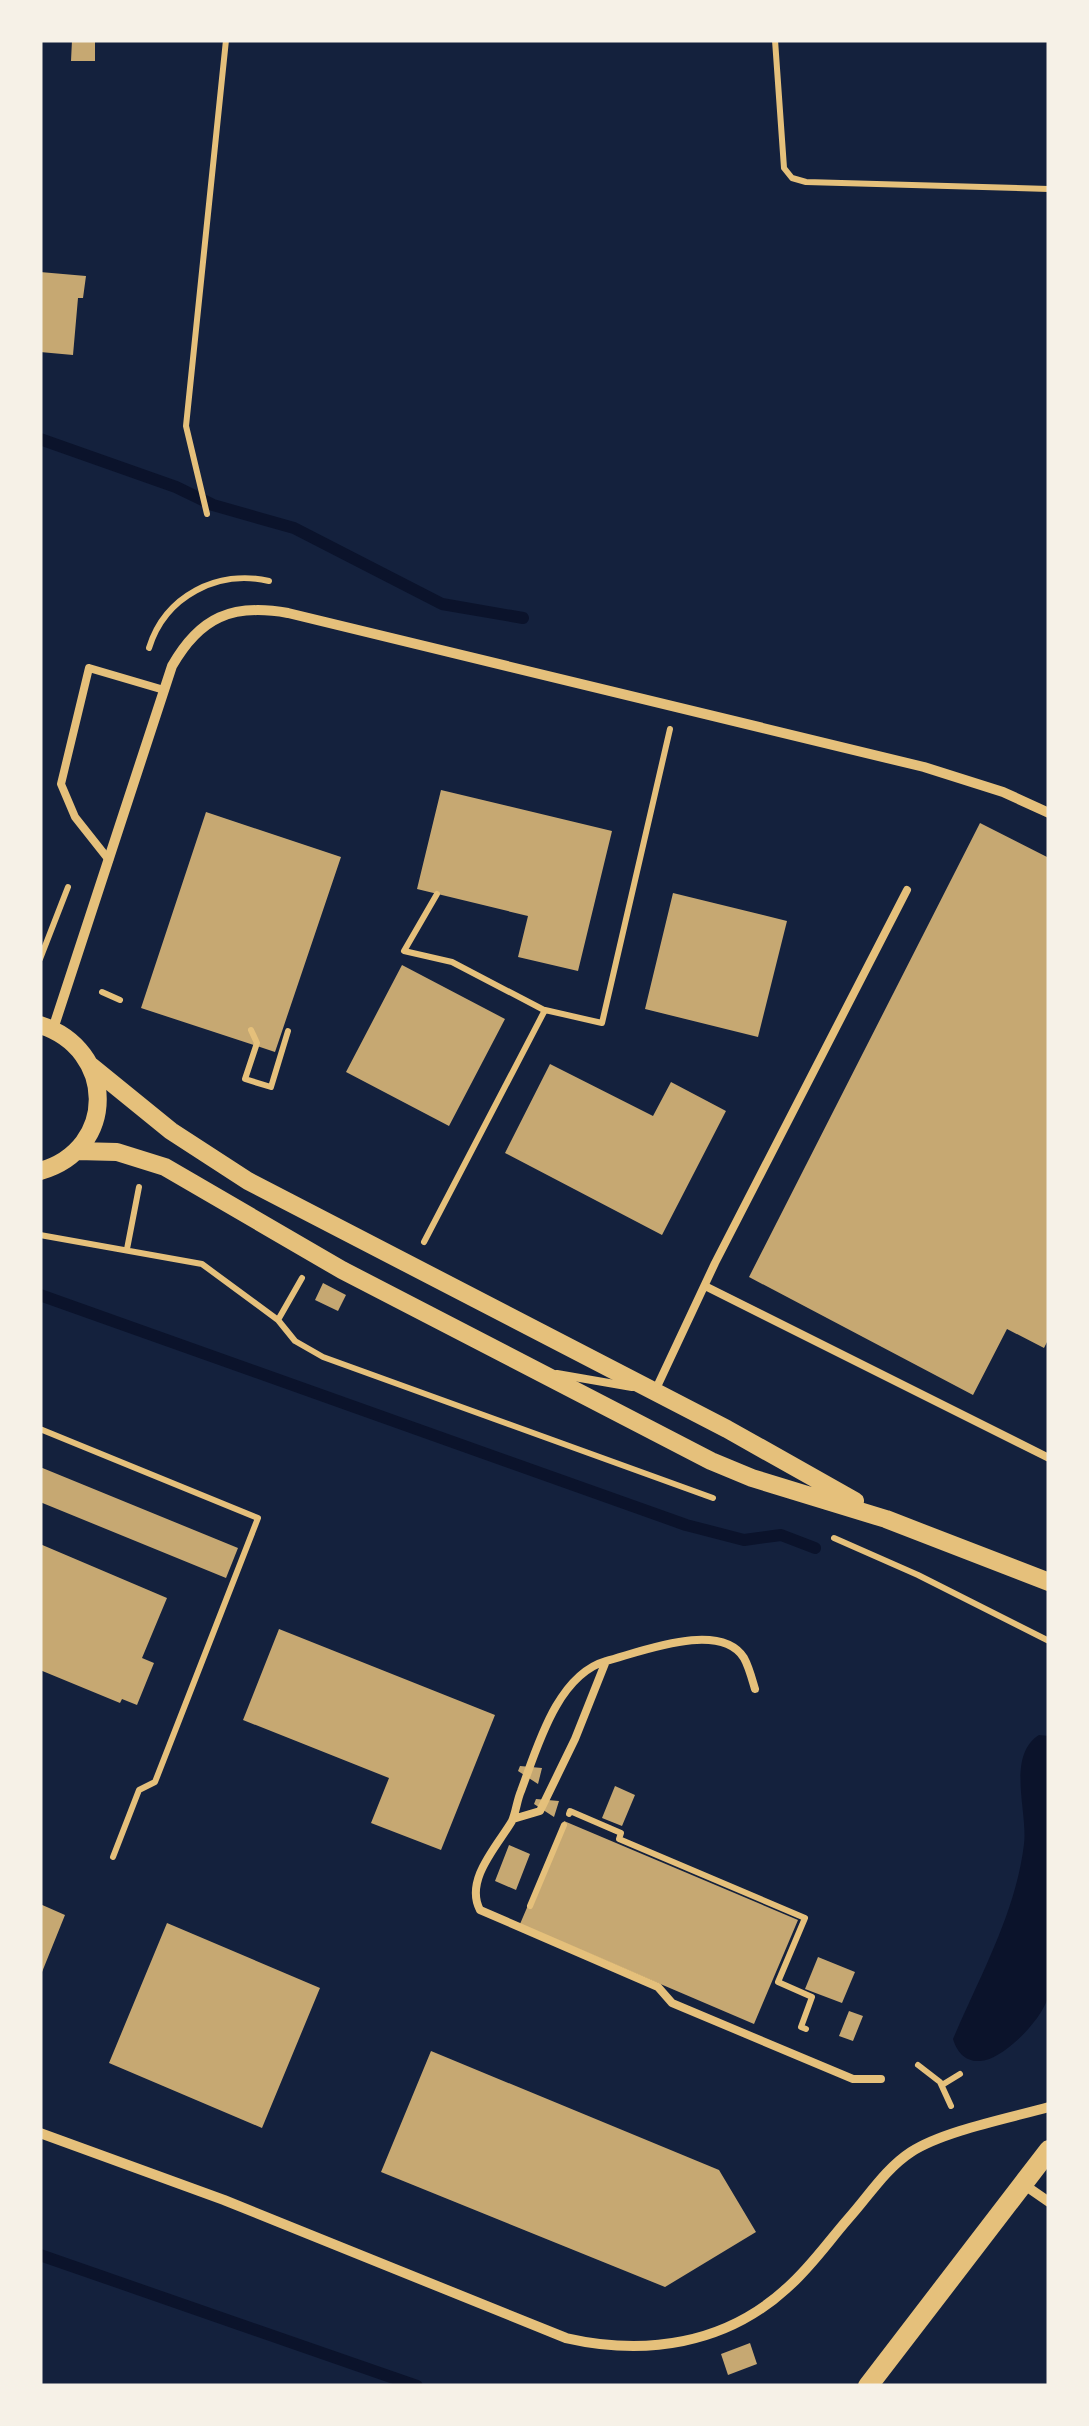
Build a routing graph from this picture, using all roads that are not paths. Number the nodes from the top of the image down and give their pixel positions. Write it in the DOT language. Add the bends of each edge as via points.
graph roads {
  1 [pos="164,690"];
  2 [pos="1049,813"];
  3 [pos="109,860"];
  4 [pos="906,890"];
  5 [pos="46,1027"];
  6 [pos="91,1066"];
  7 [pos="77,1151"];
  8 [pos="42,1173"];
  9 [pos="705,1286"];
  10 [pos="539,1371"];
  11 [pos="655,1391"];
  12 [pos="1049,1458"];
  13 [pos="886,1518"];
  14 [pos="1049,1582"];
  15 [pos="606,1661"];
  16 [pos="755,1689"];
  17 [pos="513,1819"];
  18 [pos="881,2080"];
  19 [pos="1049,2107"];
  20 [pos="40,2133"];
  21 [pos="1049,2150"];
  22 [pos="1024,2184"];
  23 [pos="1049,2202"];
  24 [pos="868,2386"];
  1 -- 2 [label="street" via="186,642 201,628 220,616 263,608 924,767"];
  1 -- 3 [label="street"];
  1 -- 3 [label="lane" via="89,668 60,777 75,817"];
  3 -- 5 [label="street"];
  4 -- 9 [label="lane"];
  5 -- 6 [label="street" via="79,1048"];
  6 -- 7 [label="street" via="96,1116"];
  6 -- 11 [label="street" via="222,1166"];
  7 -- 8 [label="street"];
  7 -- 10 [label="street" via="117,1152 165,1167 314,1255"];
  9 -- 11 [label="lane"];
  9 -- 12 [label="lane"];
  10 -- 11 [label="lane"];
  10 -- 13 [label="street" via="711,1461"];
  11 -- 13 [label="street"];
  13 -- 14 [label="street"];
  15 -- 16 [label="lane" via="710,1639 745,1659"];
  15 -- 17 [label="lane" via="576,1677 564,1693"];
  15 -- 17 [label="lane" via="540,1811"];
  17 -- 18 [label="lane" via="492,1848 475,1893 480,1910 658,1988 672,2003 853,2079"];
  19 -- 20 [label="street" via="911,2152 788,2288 756,2312 689,2341 626,2348 566,2338"];
  21 -- 22 [label="main road"];
  22 -- 23 [label="street"];
  22 -- 24 [label="main road"];
}
